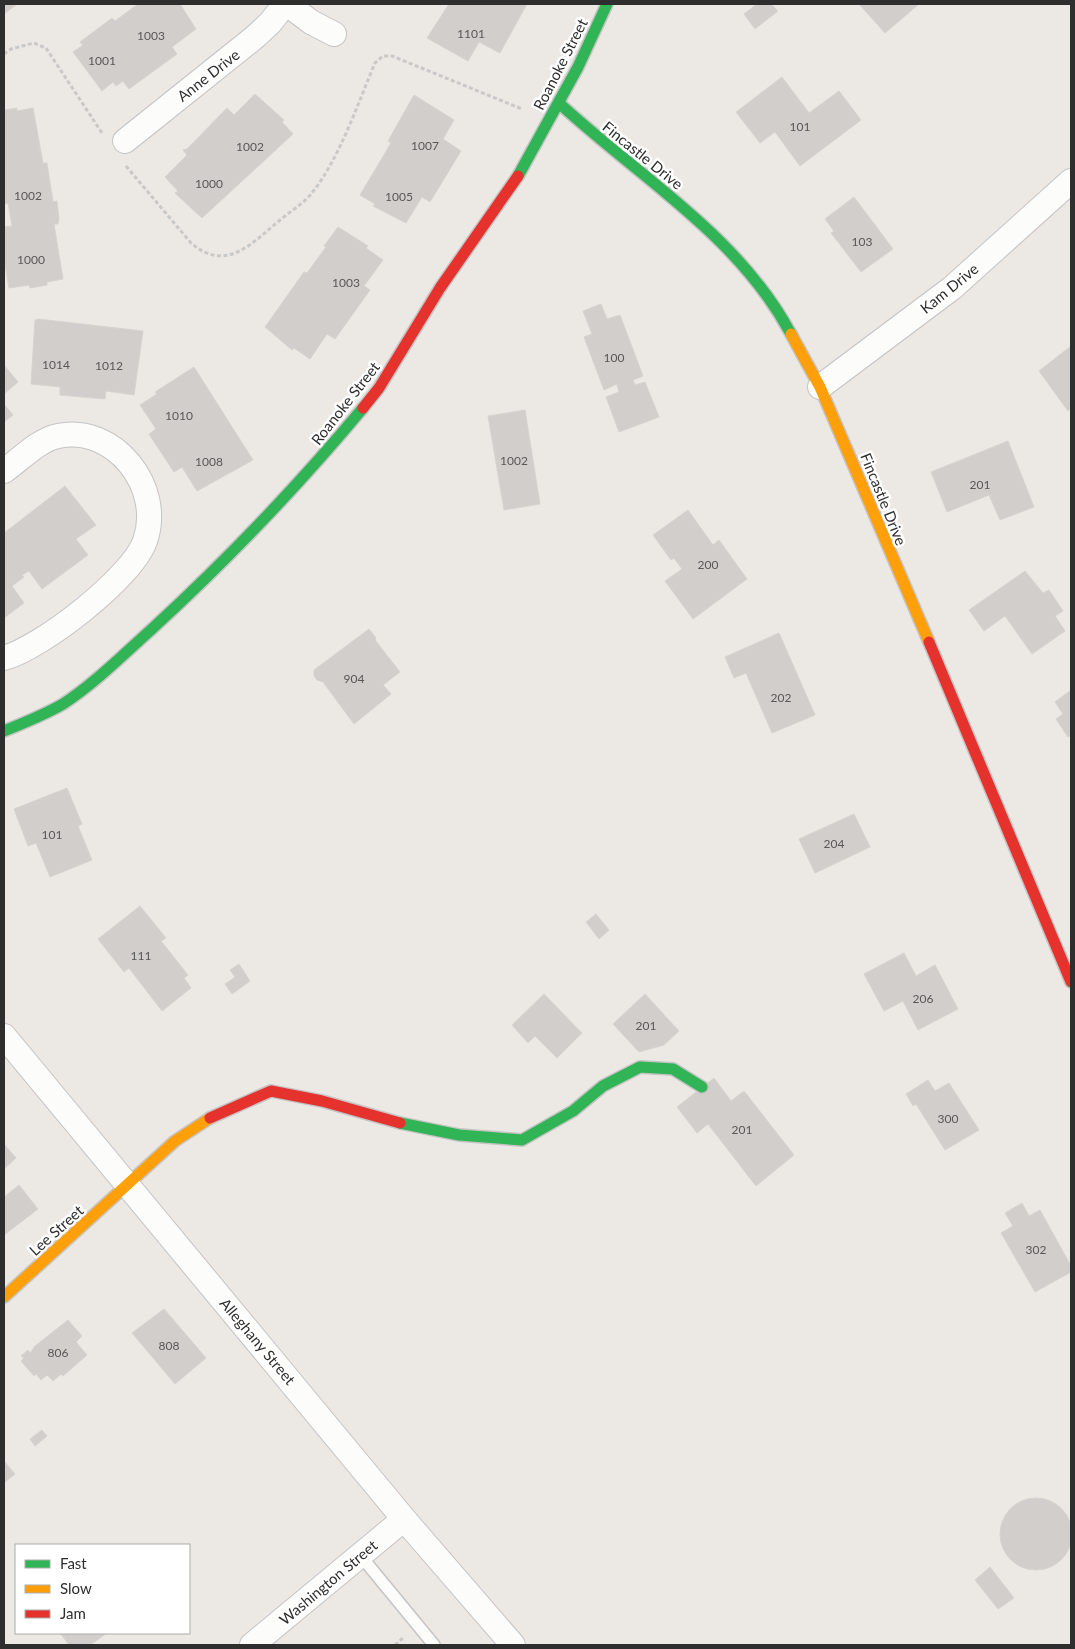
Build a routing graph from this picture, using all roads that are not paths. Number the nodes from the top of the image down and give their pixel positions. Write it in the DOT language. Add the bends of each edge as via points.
graph roads {
  1 [pos="286,4"];
  2 [pos="607,4"];
  3 [pos="334,34"];
  4 [pos="559,103"];
  5 [pos="125,140"];
  6 [pos="1071,181"];
  7 [pos="820,387"];
  8 [pos="4,471"];
  9 [pos="4,658"];
  10 [pos="4,731"];
  11 [pos="1071,982"];
  12 [pos="4,1036"];
  13 [pos="702,1087"];
  14 [pos="128,1186"];
  15 [pos="4,1297"];
  16 [pos="404,1519"];
  17 [pos="360,1555"];
  18 [pos="252,1645"];
  19 [pos="434,1645"];
  20 [pos="513,1645"];
  1 -- 3 [label="street"];
  1 -- 5 [label="street, Anne Drive" via="255,37"];
  2 -- 4 [label="street, Roanoke Street"];
  4 -- 7 [label="street, Fincastle Drive" via="598,139 698,218 730,249 779,312"];
  4 -- 10 [label="street, Roanoke Street" via="518,175 440,288 379,388 315,465 229,556 121,657 64,703"];
  6 -- 7 [label="street, Kam Drive" via="952,288"];
  7 -- 11 [label="street, Fincastle Drive"];
  8 -- 9 [label="street" via="45,441 73,434 90,436 105,442 131,465 142,482 148,502 149,528 135,560 84,609 44,638"];
  12 -- 14 [label="street, Alleghany Street"];
  13 -- 14 [label="street, Lee Street" via="673,1069 640,1067 603,1086 573,1111 522,1140 459,1134 386,1120 322,1101 271,1091 213,1116 175,1141"];
  14 -- 15 [label="street, Lee Street"];
  14 -- 16 [label="street, Alleghany Street"];
  16 -- 17 [label="street, Washington Street"];
  16 -- 20 [label="street, Alleghany Street"];
  17 -- 18 [label="street, Washington Street"];
  17 -- 19 [label="lane"];
}
